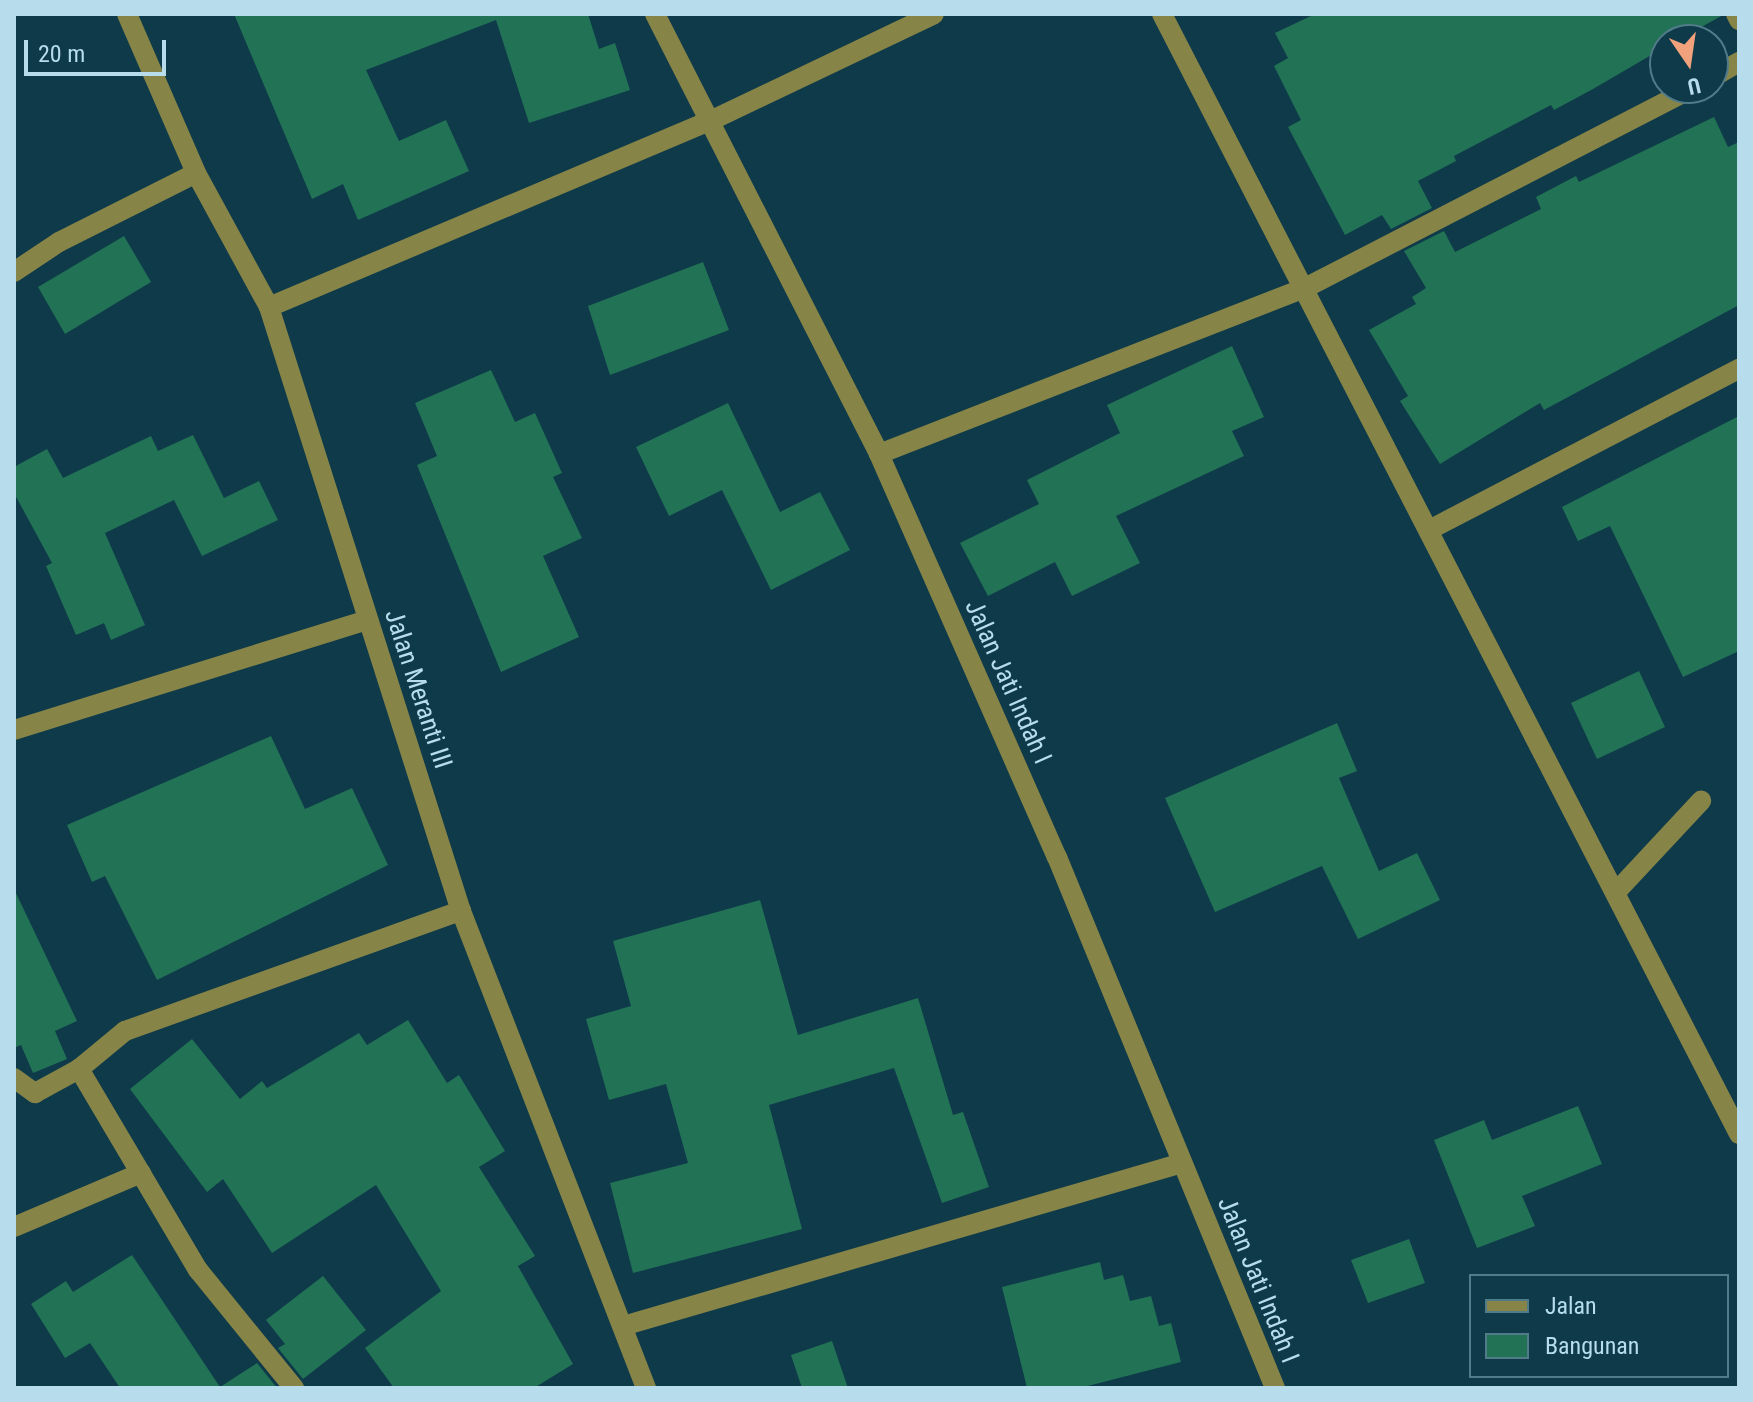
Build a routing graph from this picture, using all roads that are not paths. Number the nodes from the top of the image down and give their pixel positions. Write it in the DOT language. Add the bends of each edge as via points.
graph roads {
  1 [pos="127,14"];
  2 [pos="655,14"];
  3 [pos="934,14"];
  4 [pos="1162,14"];
  5 [pos="1736,14"];
  6 [pos="1739,20"];
  7 [pos="1662,104"];
  8 [pos="708,122"];
  9 [pos="196,173"];
  10 [pos="14,272"];
  11 [pos="1305,288"];
  12 [pos="269,307"];
  13 [pos="1739,369"];
  14 [pos="879,454"];
  15 [pos="1431,529"];
  16 [pos="367,620"];
  17 [pos="14,730"];
  18 [pos="1701,801"];
  19 [pos="1616,892"];
  20 [pos="461,911"];
  21 [pos="79,1069"];
  22 [pos="14,1078"];
  23 [pos="1739,1134"];
  24 [pos="1182,1163"];
  25 [pos="141,1173"];
  26 [pos="14,1227"];
  27 [pos="623,1326"];
  28 [pos="294,1388"];
  29 [pos="646,1388"];
  30 [pos="1275,1388"];
  1 -- 9 [label="street, Jalan Meranti III"];
  2 -- 8 [label="street, Jalan Jati Indah I"];
  3 -- 8 [label="street"];
  4 -- 11 [label="street"];
  5 -- 6 [label="street"];
  7 -- 11 [label="street"];
  8 -- 12 [label="street"];
  8 -- 14 [label="street, Jalan Jati Indah I"];
  9 -- 10 [label="street" via="59,242"];
  9 -- 12 [label="street, Jalan Meranti III"];
  11 -- 14 [label="street"];
  11 -- 15 [label="street"];
  12 -- 16 [label="street, Jalan Meranti III"];
  13 -- 15 [label="street"];
  14 -- 24 [label="street, Jalan Jati Indah I" via="1057,857"];
  15 -- 19 [label="street"];
  16 -- 17 [label="street"];
  16 -- 20 [label="street, Jalan Meranti III"];
  18 -- 19 [label="street"];
  19 -- 23 [label="street"];
  20 -- 21 [label="street" via="136,1027 96,1050"];
  20 -- 27 [label="street, Jalan Meranti III"];
  21 -- 22 [label="street" via="35,1093"];
  21 -- 25 [label="street"];
  24 -- 27 [label="street"];
  24 -- 30 [label="street, Jalan Jati Indah I"];
  25 -- 26 [label="street"];
  25 -- 28 [label="street" via="198,1270"];
  27 -- 29 [label="street, Jalan Meranti III"];
}
